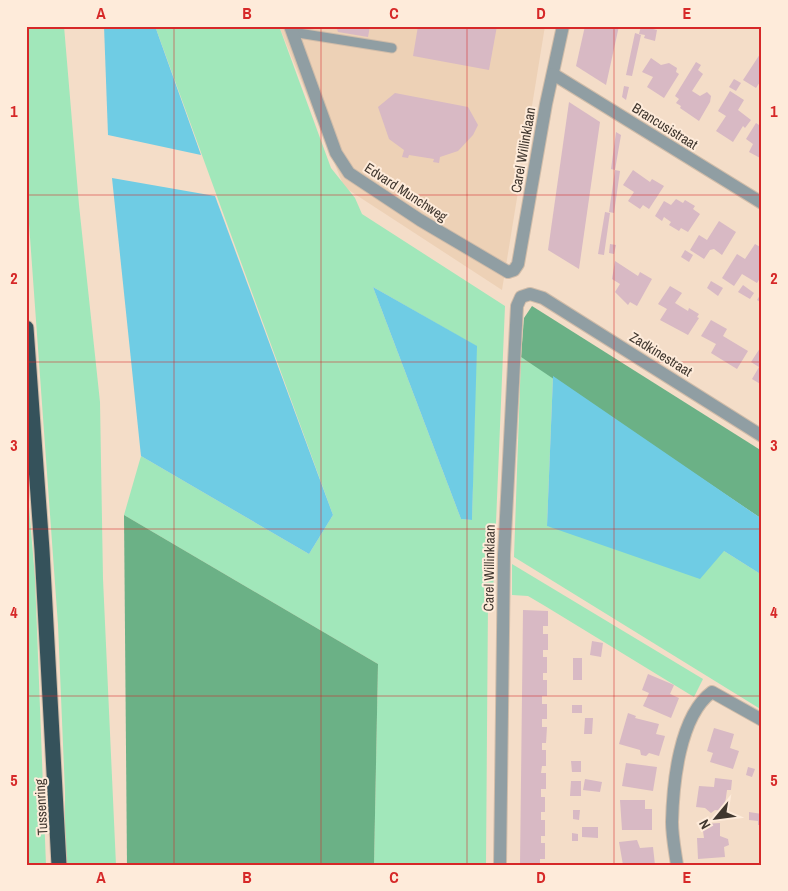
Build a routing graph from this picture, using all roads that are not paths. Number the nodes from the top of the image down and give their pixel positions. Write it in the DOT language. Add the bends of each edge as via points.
graph roads {
  1 [pos="563,26"];
  2 [pos="291,29"];
  3 [pos="392,48"];
  4 [pos="553,74"];
  5 [pos="762,203"];
  6 [pos="506,272"];
  7 [pos="543,298"];
  8 [pos="26,328"];
  9 [pos="762,436"];
  10 [pos="762,720"];
  11 [pos="59,865"];
  12 [pos="500,865"];
  13 [pos="677,865"];
  1 -- 4 [label="street, Carel Willinklaan"];
  2 -- 3 [label="lane"];
  2 -- 6 [label="street, Edvard Munchweg" via="336,153 350,173"];
  4 -- 5 [label="street, Brancusistraat"];
  4 -- 6 [label="street, Carel Willinklaan" via="518,264 514,270"];
  7 -- 9 [label="street, Zadkinestraat"];
  7 -- 12 [label="street, Carel Willinklaan" via="530,294 521,297 517,306 504,554"];
  8 -- 11 [label="highway, Tussenring"];
  10 -- 13 [label="street" via="712,692 699,705 679,756 672,824"];
}
